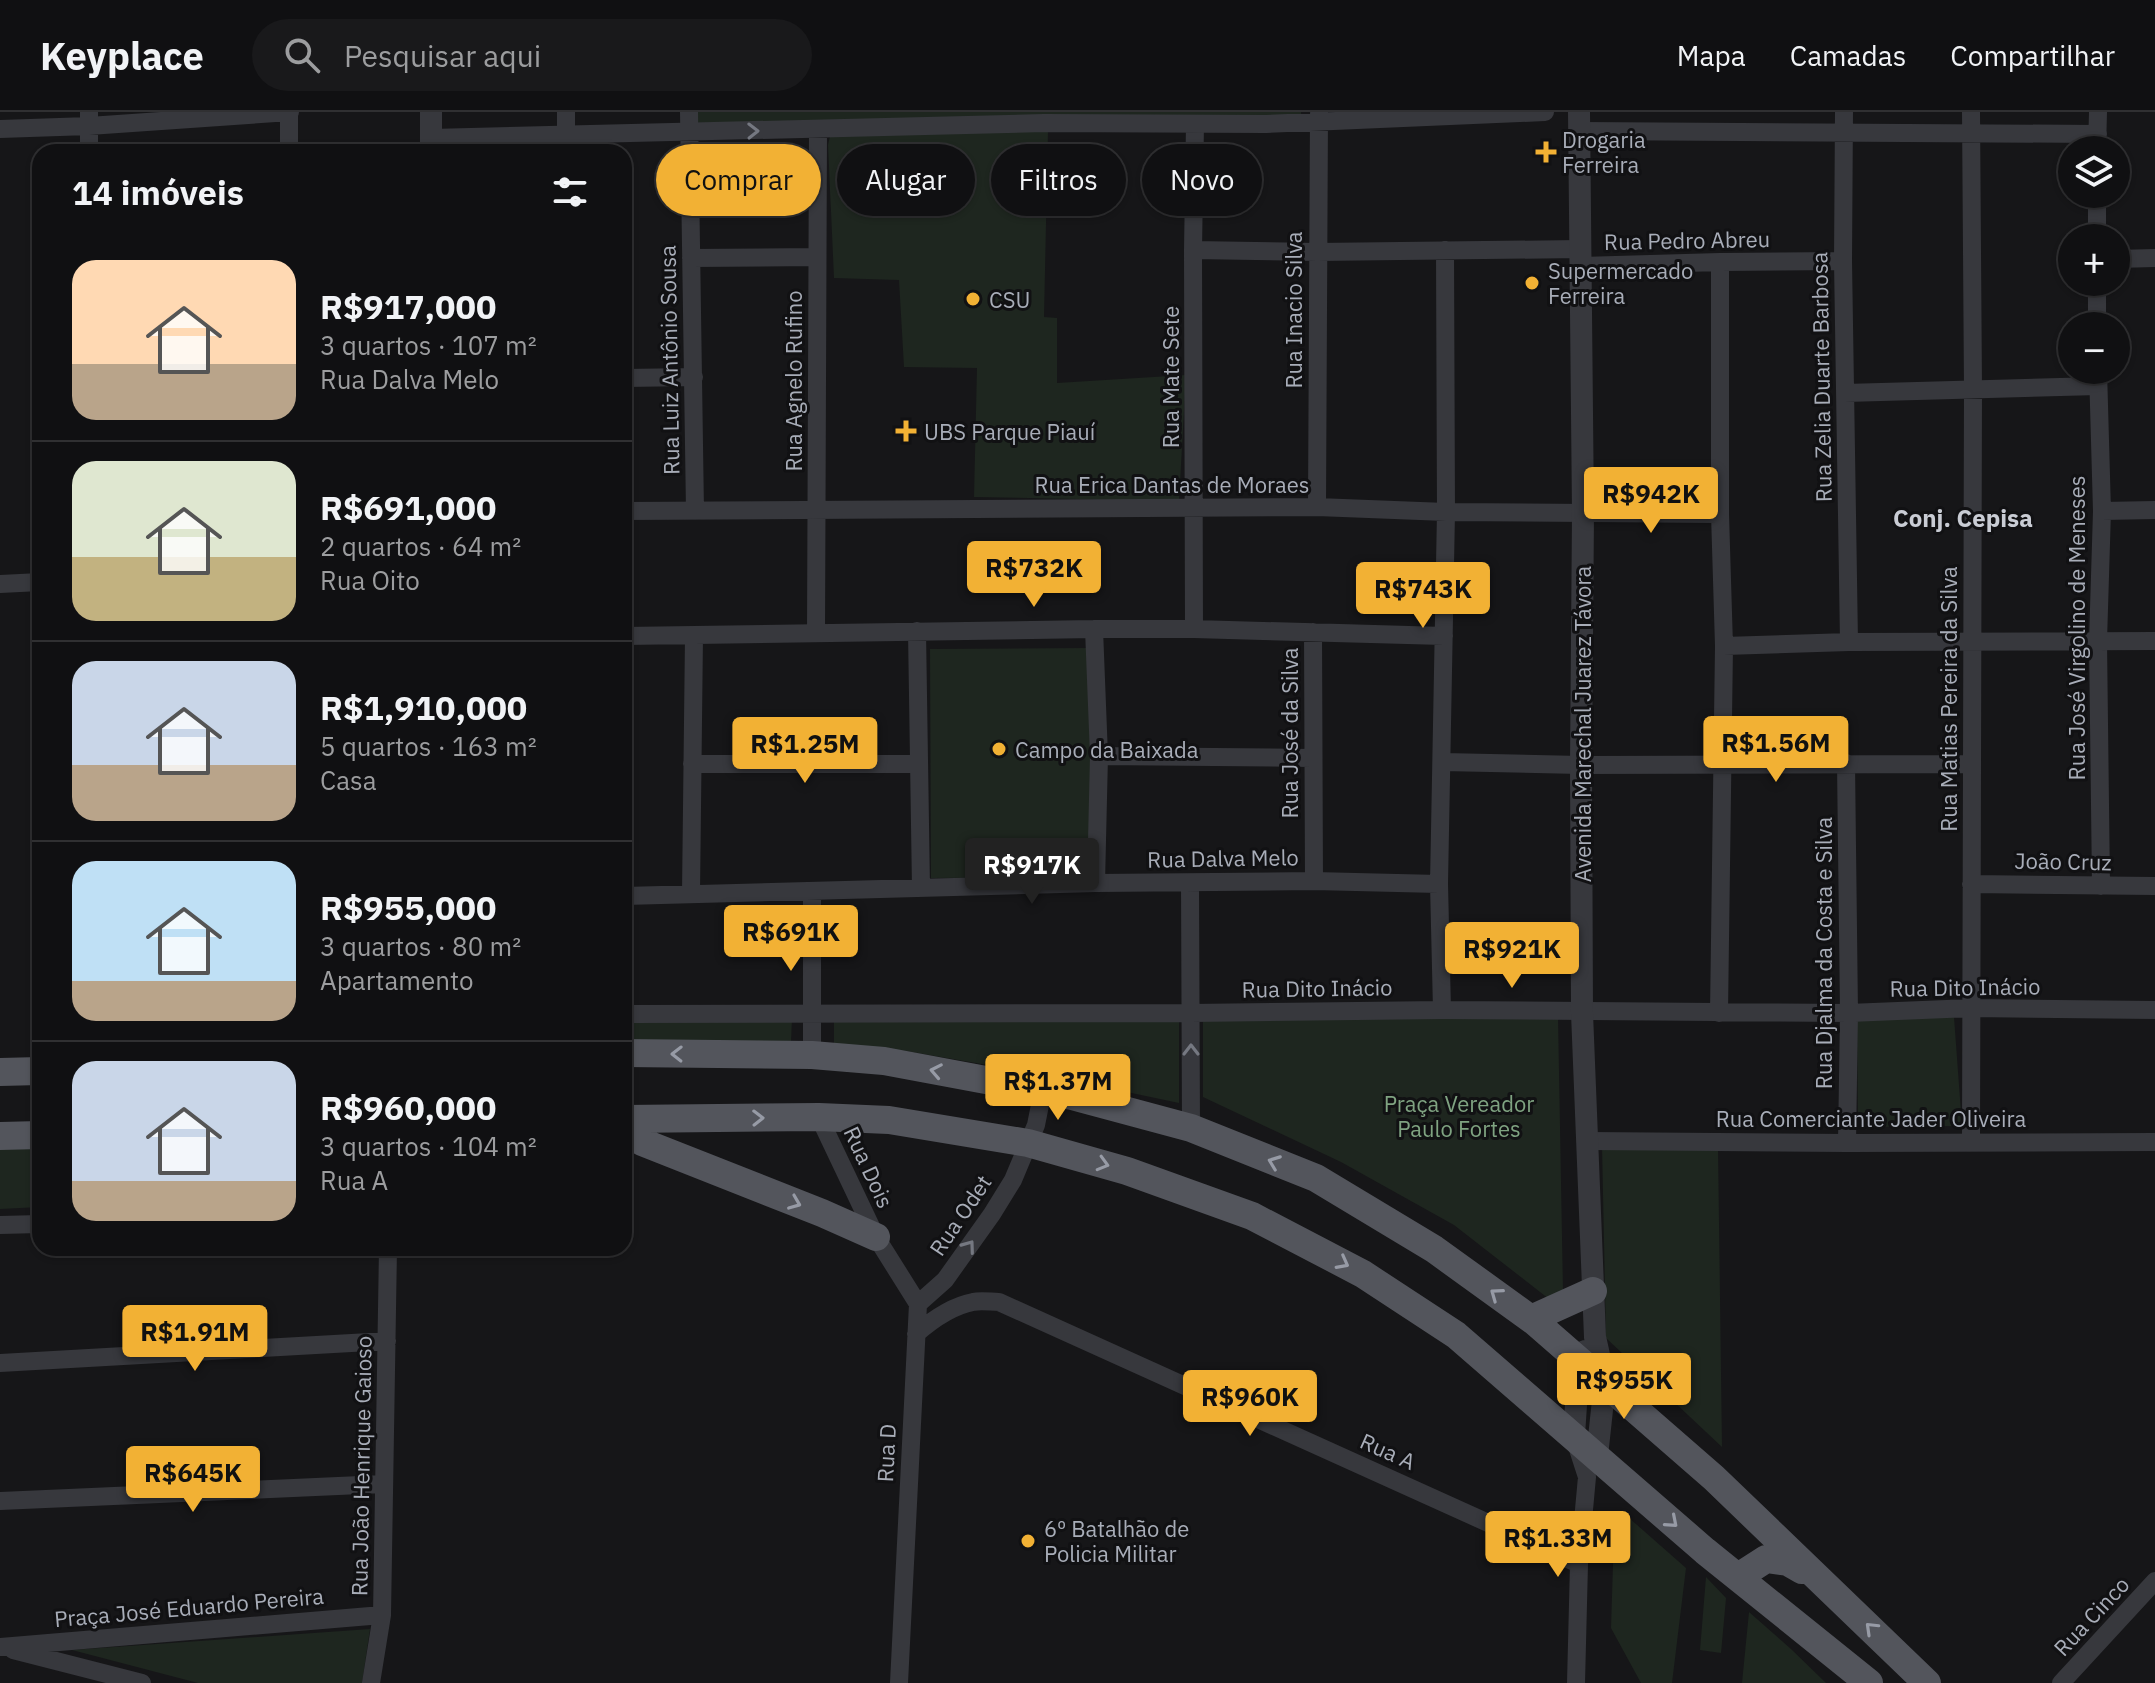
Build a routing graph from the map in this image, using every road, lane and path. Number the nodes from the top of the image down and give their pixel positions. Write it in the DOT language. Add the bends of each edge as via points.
graph roads {
  1 [pos="289,112"];
  2 [pos="431,112"];
  3 [pos="566,112"];
  4 [pos="689,112"];
  5 [pos="1545,112"];
  6 [pos="1844,112"];
  7 [pos="1971,112"];
  8 [pos="2098,112"];
  9 [pos="1319,118"];
  10 [pos="89,119"];
  11 [pos="1580,122"];
  12 [pos="1195,124"];
  13 [pos="0,129"];
  14 [pos="818,130"];
  15 [pos="689,132"];
  16 [pos="1843,133"];
  17 [pos="1971,133"];
  18 [pos="2098,136"];
  19 [pos="2058,139"];
  20 [pos="566,143"];
  21 [pos="89,144"];
  22 [pos="289,144"];
  23 [pos="431,144"];
  24 [pos="498,144"];
  25 [pos="1193,250"];
  26 [pos="1445,250"];
  27 [pos="1317,252"];
  28 [pos="817,257"];
  29 [pos="691,258"];
  30 [pos="1581,258"];
  31 [pos="2155,258"];
  32 [pos="2130,259"];
  33 [pos="1843,261"];
  34 [pos="1720,262"];
  35 [pos="694,377"];
  36 [pos="632,378"];
  37 [pos="2058,382"];
  38 [pos="2098,384"];
  39 [pos="1973,389"];
  40 [pos="1845,393"];
  41 [pos="1317,507"];
  42 [pos="1195,508"];
  43 [pos="817,510"];
  44 [pos="2155,510"];
  45 [pos="632,511"];
  46 [pos="695,511"];
  47 [pos="2102,511"];
  48 [pos="1446,512"];
  49 [pos="1583,513"];
  50 [pos="1720,514"];
  51 [pos="32,582"];
  52 [pos="0,584"];
  53 [pos="1094,629"];
  54 [pos="1194,629"];
  55 [pos="917,631"];
  56 [pos="1313,632"];
  57 [pos="816,633"];
  58 [pos="632,636"];
  59 [pos="694,636"];
  60 [pos="1444,636"];
  61 [pos="2098,641"];
  62 [pos="2155,641"];
  63 [pos="1849,642"];
  64 [pos="1972,642"];
  65 [pos="1724,646"];
  66 [pos="1099,756"];
  67 [pos="1312,758"];
  68 [pos="1443,762"];
  69 [pos="1723,763"];
  70 [pos="1846,763"];
  71 [pos="692,764"];
  72 [pos="919,764"];
  73 [pos="1971,764"];
  74 [pos="1581,765"];
  75 [pos="1314,881"];
  76 [pos="1096,883"];
  77 [pos="1190,883"];
  78 [pos="1439,884"];
  79 [pos="1971,884"];
  80 [pos="2101,886"];
  81 [pos="2155,886"];
  82 [pos="921,888"];
  83 [pos="812,891"];
  84 [pos="691,893"];
  85 [pos="632,896"];
  86 [pos="1971,1008"];
  87 [pos="1442,1010"];
  88 [pos="2155,1010"];
  89 [pos="1191,1013"];
  90 [pos="1582,1013"];
  91 [pos="1719,1013"];
  92 [pos="1849,1013"];
  93 [pos="632,1014"];
  94 [pos="812,1014"];
  95 [pos="632,1053"];
  96 [pos="812,1055"];
  97 [pos="32,1071"];
  98 [pos="0,1072"];
  99 [pos="1040,1091"];
  100 [pos="819,1117"];
  101 [pos="632,1119"];
  102 [pos="632,1126"];
  103 [pos="1191,1128"];
  104 [pos="32,1135"];
  105 [pos="0,1136"];
  106 [pos="1588,1141"];
  107 [pos="1971,1142"];
  108 [pos="2155,1142"];
  109 [pos="1028,1143"];
  110 [pos="1847,1143"];
  111 [pos="32,1224"];
  112 [pos="0,1225"];
  113 [pos="876,1237"];
  114 [pos="388,1256"];
  115 [pos="1593,1291"];
  116 [pos="918,1304"];
  117 [pos="1531,1319"];
  118 [pos="916,1334"];
  119 [pos="387,1341"];
  120 [pos="1587,1348"];
  121 [pos="0,1363"];
  122 [pos="1605,1382"];
  123 [pos="1574,1435"];
  124 [pos="1592,1466"];
  125 [pos="383,1484"];
  126 [pos="0,1501"];
  127 [pos="1579,1564"];
  128 [pos="1738,1577"];
  129 [pos="2155,1581"];
  130 [pos="1839,1597"];
  131 [pos="382,1615"];
  132 [pos="0,1647"];
  133 [pos="142,1683"];
  134 [pos="371,1683"];
  135 [pos="899,1683"];
  136 [pos="1576,1683"];
  137 [pos="1869,1683"];
  138 [pos="1927,1683"];
  139 [pos="2061,1683"];
  1 -- 10 [label="street"];
  1 -- 22 [label="street"];
  2 -- 23 [label="street"];
  3 -- 20 [label="street"];
  4 -- 15 [label="street, Rua Luiz Antônio Sousa"];
  5 -- 9 [label="street"];
  6 -- 16 [label="street, Rua Zelia Duarte Barbosa"];
  7 -- 17 [label="street, Rua Matias Pereira da Silva"];
  8 -- 18 [label="street"];
  9 -- 12 [label="street"];
  9 -- 27 [label="street, Rua Inacio Silva"];
  10 -- 13 [label="street"];
  10 -- 21 [label="street"];
  11 -- 16 [label="street"];
  11 -- 30 [label="street, Avenida Marechal Juarez Távora"];
  12 -- 14 [label="street"];
  12 -- 25 [label="street, Rua Mate Sete"];
  15 -- 14 [label="street, one-way"];
  14 -- 28 [label="street, Rua Agnelo Rufino"];
  15 -- 20 [label="street"];
  15 -- 29 [label="street, Rua Luiz Antônio Sousa"];
  16 -- 17 [label="street"];
  16 -- 33 [label="street, Rua Zelia Duarte Barbosa"];
  17 -- 19 [label="street"];
  17 -- 39 [label="street, Rua Matias Pereira da Silva"];
  20 -- 24 [label="street"];
  25 -- 27 [label="street, Rua Pedro Abreu"];
  25 -- 42 [label="street, Rua Mate Sete"];
  26 -- 27 [label="street, Rua Pedro Abreu"];
  26 -- 30 [label="street, Rua Pedro Abreu"];
  26 -- 48 [label="street"];
  27 -- 41 [label="street, Rua Inacio Silva"];
  28 -- 29 [label="street"];
  28 -- 43 [label="street, Rua Agnelo Rufino"];
  29 -- 35 [label="street, Rua Luiz Antônio Sousa"];
  30 -- 34 [label="street, Rua Pedro Abreu"];
  30 -- 49 [label="street, Avenida Marechal Juarez Távora"];
  31 -- 32 [label="street"];
  33 -- 34 [label="street, Rua Pedro Abreu"];
  33 -- 40 [label="street, Rua Zelia Duarte Barbosa"];
  34 -- 50 [label="street"];
  35 -- 36 [label="street"];
  35 -- 46 [label="street, Rua Luiz Antônio Sousa"];
  37 -- 39 [label="street"];
  38 -- 47 [label="street, Rua José Virgolino de Meneses"];
  39 -- 40 [label="street"];
  39 -- 64 [label="street, Rua Matias Pereira da Silva"];
  40 -- 63 [label="street, Rua Zelia Duarte Barbosa"];
  41 -- 42 [label="street, Rua Erica Dantas de Moraes"];
  41 -- 48 [label="street, Rua Erica Dantas de Moraes"];
  42 -- 43 [label="street, Rua Erica Dantas de Moraes"];
  42 -- 54 [label="street, Rua Mate Sete"];
  43 -- 46 [label="street, Rua Erica Dantas de Moraes"];
  43 -- 57 [label="street, Rua Agnelo Rufino"];
  44 -- 47 [label="street"];
  45 -- 46 [label="street, Rua Erica Dantas de Moraes"];
  47 -- 61 [label="street, Rua José Virgolino de Meneses"];
  48 -- 49 [label="street, Rua Erica Dantas de Moraes"];
  48 -- 60 [label="street"];
  49 -- 50 [label="street, Rua Erica Dantas de Moraes"];
  49 -- 74 [label="street, Avenida Marechal Juarez Távora"];
  50 -- 65 [label="street"];
  51 -- 52 [label="street"];
  53 -- 54 [label="street"];
  53 -- 55 [label="street"];
  53 -- 66 [label="street"];
  54 -- 56 [label="street"];
  55 -- 57 [label="street"];
  55 -- 72 [label="street"];
  56 -- 60 [label="street"];
  56 -- 67 [label="street, Rua José da Silva"];
  57 -- 59 [label="street"];
  58 -- 59 [label="street"];
  59 -- 71 [label="street"];
  60 -- 68 [label="street"];
  61 -- 62 [label="street"];
  61 -- 64 [label="street"];
  61 -- 80 [label="street, Rua José Virgolino de Meneses"];
  63 -- 64 [label="street"];
  63 -- 65 [label="street"];
  64 -- 73 [label="street, Rua Matias Pereira da Silva"];
  65 -- 69 [label="street"];
  66 -- 67 [label="street"];
  66 -- 76 [label="street"];
  67 -- 75 [label="street, Rua José da Silva"];
  68 -- 74 [label="street"];
  68 -- 78 [label="street"];
  69 -- 70 [label="street"];
  69 -- 74 [label="street"];
  69 -- 91 [label="street"];
  70 -- 73 [label="street"];
  70 -- 92 [label="street, Rua Djalma da Costa e Silva"];
  71 -- 72 [label="street"];
  71 -- 84 [label="street"];
  72 -- 82 [label="street"];
  73 -- 79 [label="street, Rua Matias Pereira da Silva"];
  74 -- 90 [label="street, Avenida Marechal Juarez Távora"];
  75 -- 77 [label="street, Rua Dalva Melo"];
  75 -- 78 [label="street, Rua Dalva Melo"];
  76 -- 77 [label="street, Rua Dalva Melo"];
  76 -- 82 [label="street, Rua Dalva Melo"];
  77 -- 89 [label="street"];
  78 -- 87 [label="street"];
  79 -- 80 [label="street, João Cruz"];
  79 -- 86 [label="street, Rua Matias Pereira da Silva"];
  80 -- 81 [label="street, João Cruz"];
  82 -- 83 [label="street, Rua Dalva Melo"];
  83 -- 84 [label="street, Rua Dalva Melo"];
  83 -- 94 [label="street"];
  84 -- 85 [label="street, Rua Dalva Melo"];
  86 -- 88 [label="street, Rua Dito Inácio"];
  86 -- 92 [label="street, Rua Dito Inácio"];
  86 -- 107 [label="street, Rua Matias Pereira da Silva"];
  87 -- 89 [label="street, Rua Dito Inácio"];
  87 -- 90 [label="street, Rua Dito Inácio"];
  89 -- 94 [label="street, Rua Dito Inácio"];
  103 -- 89 [label="street, one-way"];
  90 -- 91 [label="street, Rua Dito Inácio"];
  90 -- 106 [label="street, Avenida Marechal Juarez Távora"];
  91 -- 92 [label="street, Rua Dito Inácio"];
  92 -- 110 [label="street, Rua Djalma da Costa e Silva"];
  93 -- 94 [label="street, Rua Dito Inácio"];
  94 -- 96 [label="street"];
  96 -- 95 [label="main road, one-way"];
  99 -- 96 [label="main road, one-way" via="884,1061"];
  97 -- 98 [label="main road"];
  99 -- 103 [label="main road"];
  99 -- 109 [label="street, Rua Odet"];
  101 -- 100 [label="main road, one-way"];
  100 -- 109 [label="main road" via="889,1120"];
  100 -- 113 [label="street, Rua Dois"];
  102 -- 113 [label="main road, one-way" via="642,1142"];
  117 -- 103 [label="main road, one-way" via="1434,1249 1316,1178"];
  104 -- 105 [label="main road"];
  106 -- 110 [label="street, Rua Comerciante Jader Oliveira"];
  106 -- 115 [label="street, Avenida Marechal Juarez Távora"];
  107 -- 108 [label="street, Rua Comerciante Jader Oliveira"];
  107 -- 110 [label="street, Rua Comerciante Jader Oliveira"];
  116 -- 109 [label="street, Rua Odet, one-way" via="945,1280 992,1214"];
  109 -- 123 [label="main road, one-way" via="1127,1171 1252,1216 1363,1274 1456,1335"];
  111 -- 112 [label="street"];
  113 -- 116 [label="street"];
  114 -- 119 [label="street, Rua João Henrique Gaioso"];
  115 -- 117 [label="main road"];
  115 -- 120 [label="street, Avenida Marechal Juarez Távora"];
  116 -- 118 [label="street, Rua D"];
  117 -- 120 [label="main road"];
  118 -- 127 [label="street, Rua A" via="974,1301 999,1302"];
  118 -- 135 [label="street, Rua D"];
  119 -- 121 [label="street"];
  119 -- 125 [label="street, Rua João Henrique Gaioso"];
  120 -- 122 [label="main road"];
  120 -- 123 [label="street, Avenida Marechal Juarez Távora"];
  122 -- 124 [label="street"];
  122 -- 130 [label="main road"];
  123 -- 124 [label="main road"];
  124 -- 127 [label="street"];
  124 -- 128 [label="main road, one-way"];
  125 -- 126 [label="street"];
  125 -- 131 [label="street, Rua João Henrique Gaioso"];
  127 -- 136 [label="street"];
  128 -- 130 [label="main road" via="1776,1558 1800,1568"];
  128 -- 137 [label="main road"];
  129 -- 139 [label="street, Rua Cinco"];
  138 -- 130 [label="main road, one-way"];
  131 -- 132 [label="street, Praça José Eduardo Pereira"];
  131 -- 134 [label="street, Rua João Henrique Gaioso"];
  132 -- 133 [label="street"];
}
